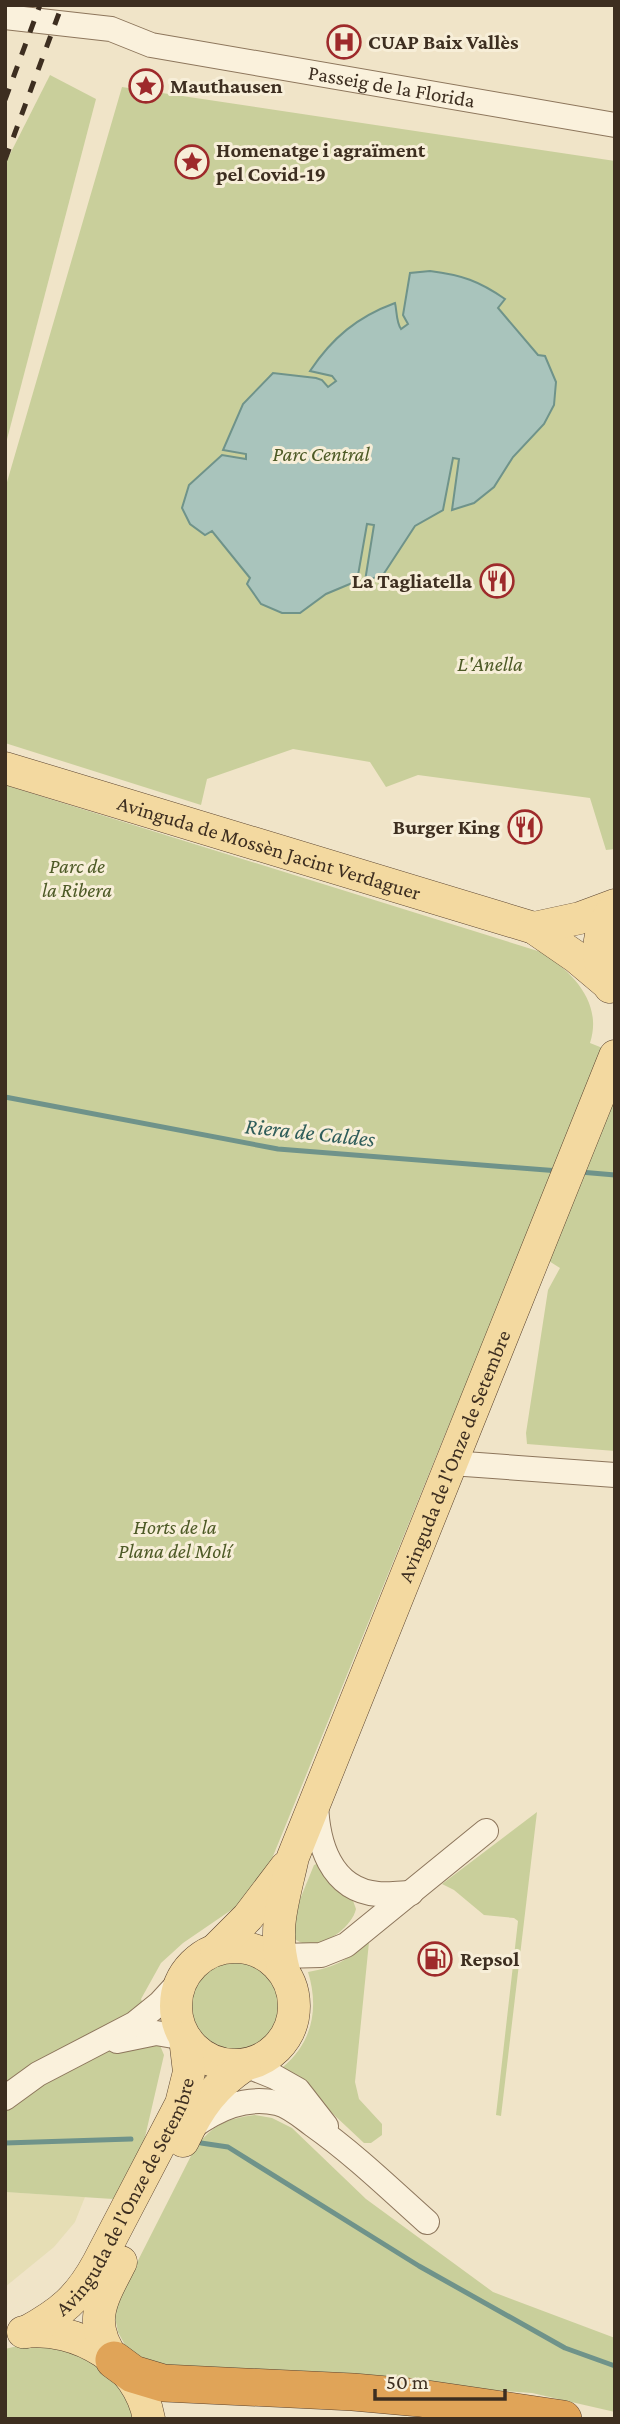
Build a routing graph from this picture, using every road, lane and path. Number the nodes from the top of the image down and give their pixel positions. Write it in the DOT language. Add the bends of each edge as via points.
graph roads {
  1 [pos="5,17"];
  2 [pos="615,125"];
  3 [pos="5,768"];
  4 [pos="615,906"];
  5 [pos="534,928"];
  6 [pos="611,988"];
  7 [pos="615,1056"];
  8 [pos="452,1463"];
  9 [pos="615,1475"];
  10 [pos="316,1798"];
  11 [pos="486,1831"];
  12 [pos="293,1857"];
  13 [pos="411,1893"];
  14 [pos="216,1949"];
  15 [pos="282,1964"];
  16 [pos="182,1979"];
  17 [pos="185,2038"];
  18 [pos="95,2046"];
  19 [pos="246,2065"];
  20 [pos="5,2098"];
  21 [pos="189,2129"];
  22 [pos="339,2143"];
  23 [pos="427,2222"];
  24 [pos="16,2334"];
  25 [pos="114,2360"];
  26 [pos="149,2419"];
  27 [pos="563,2419"];
  1 -- 2 [label="street, Passeig de la Florida" via="111,29 151,45"];
  3 -- 5 [label="main road, Avinguda de Mossèn Jacint Verdaguer"];
  4 -- 5 [label="main road, Avinguda de Mossèn Jacint Verdaguer"];
  4 -- 6 [label="main road" via="600,934 598,951"];
  5 -- 6 [label="main road, Avinguda de Mossèn Jacint Verdaguer"];
  7 -- 8 [label="main road, Avinguda de l'Onze de Setembre"];
  8 -- 9 [label="street"];
  8 -- 10 [label="main road, Avinguda de l'Onze de Setembre"];
  10 -- 12 [label="main road, Avinguda de l'Onze de Setembre"];
  10 -- 13 [label="street" via="321,1845 338,1875 363,1891"];
  11 -- 13 [label="street"];
  12 -- 14 [label="main road, Avinguda de l'Onze de Setembre" via="248,1917"];
  12 -- 15 [label="main road, Avinguda de l'Onze de Setembre" via="278,1922"];
  13 -- 15 [label="street" via="346,1945"];
  14 -- 15 [label="main road" via="251,1948"];
  14 -- 16 [label="main road" via="193,1964"];
  15 -- 19 [label="main road" via="293,1990 295,2011 290,2031 278,2048"];
  16 -- 17 [label="main road" via="176,2007"];
  16 -- 18 [label="street" via="148,2014"];
  17 -- 18 [label="street" via="156,2033"];
  17 -- 19 [label="main road" via="209,2060"];
  17 -- 24 [label="main road, Avinguda de l'Onze de Setembre" via="188,2072 181,2104 89,2279 70,2304"];
  18 -- 20 [label="street" via="38,2074"];
  19 -- 21 [label="main road, Avinguda de l'Onze de Setembre" via="216,2088"];
  19 -- 22 [label="street" via="298,2090"];
  21 -- 22 [label="street" via="217,2110 260,2101 295,2111"];
  21 -- 25 [label="main road, Avinguda de l'Onze de Setembre" via="102,2301 100,2337"];
  22 -- 23 [label="street"];
  24 -- 25 [label="main road" via="67,2334"];
  25 -- 26 [label="main road" via="131,2378"];
  25 -- 27 [label="highway" via="133,2374 163,2383 420,2398"];
}
